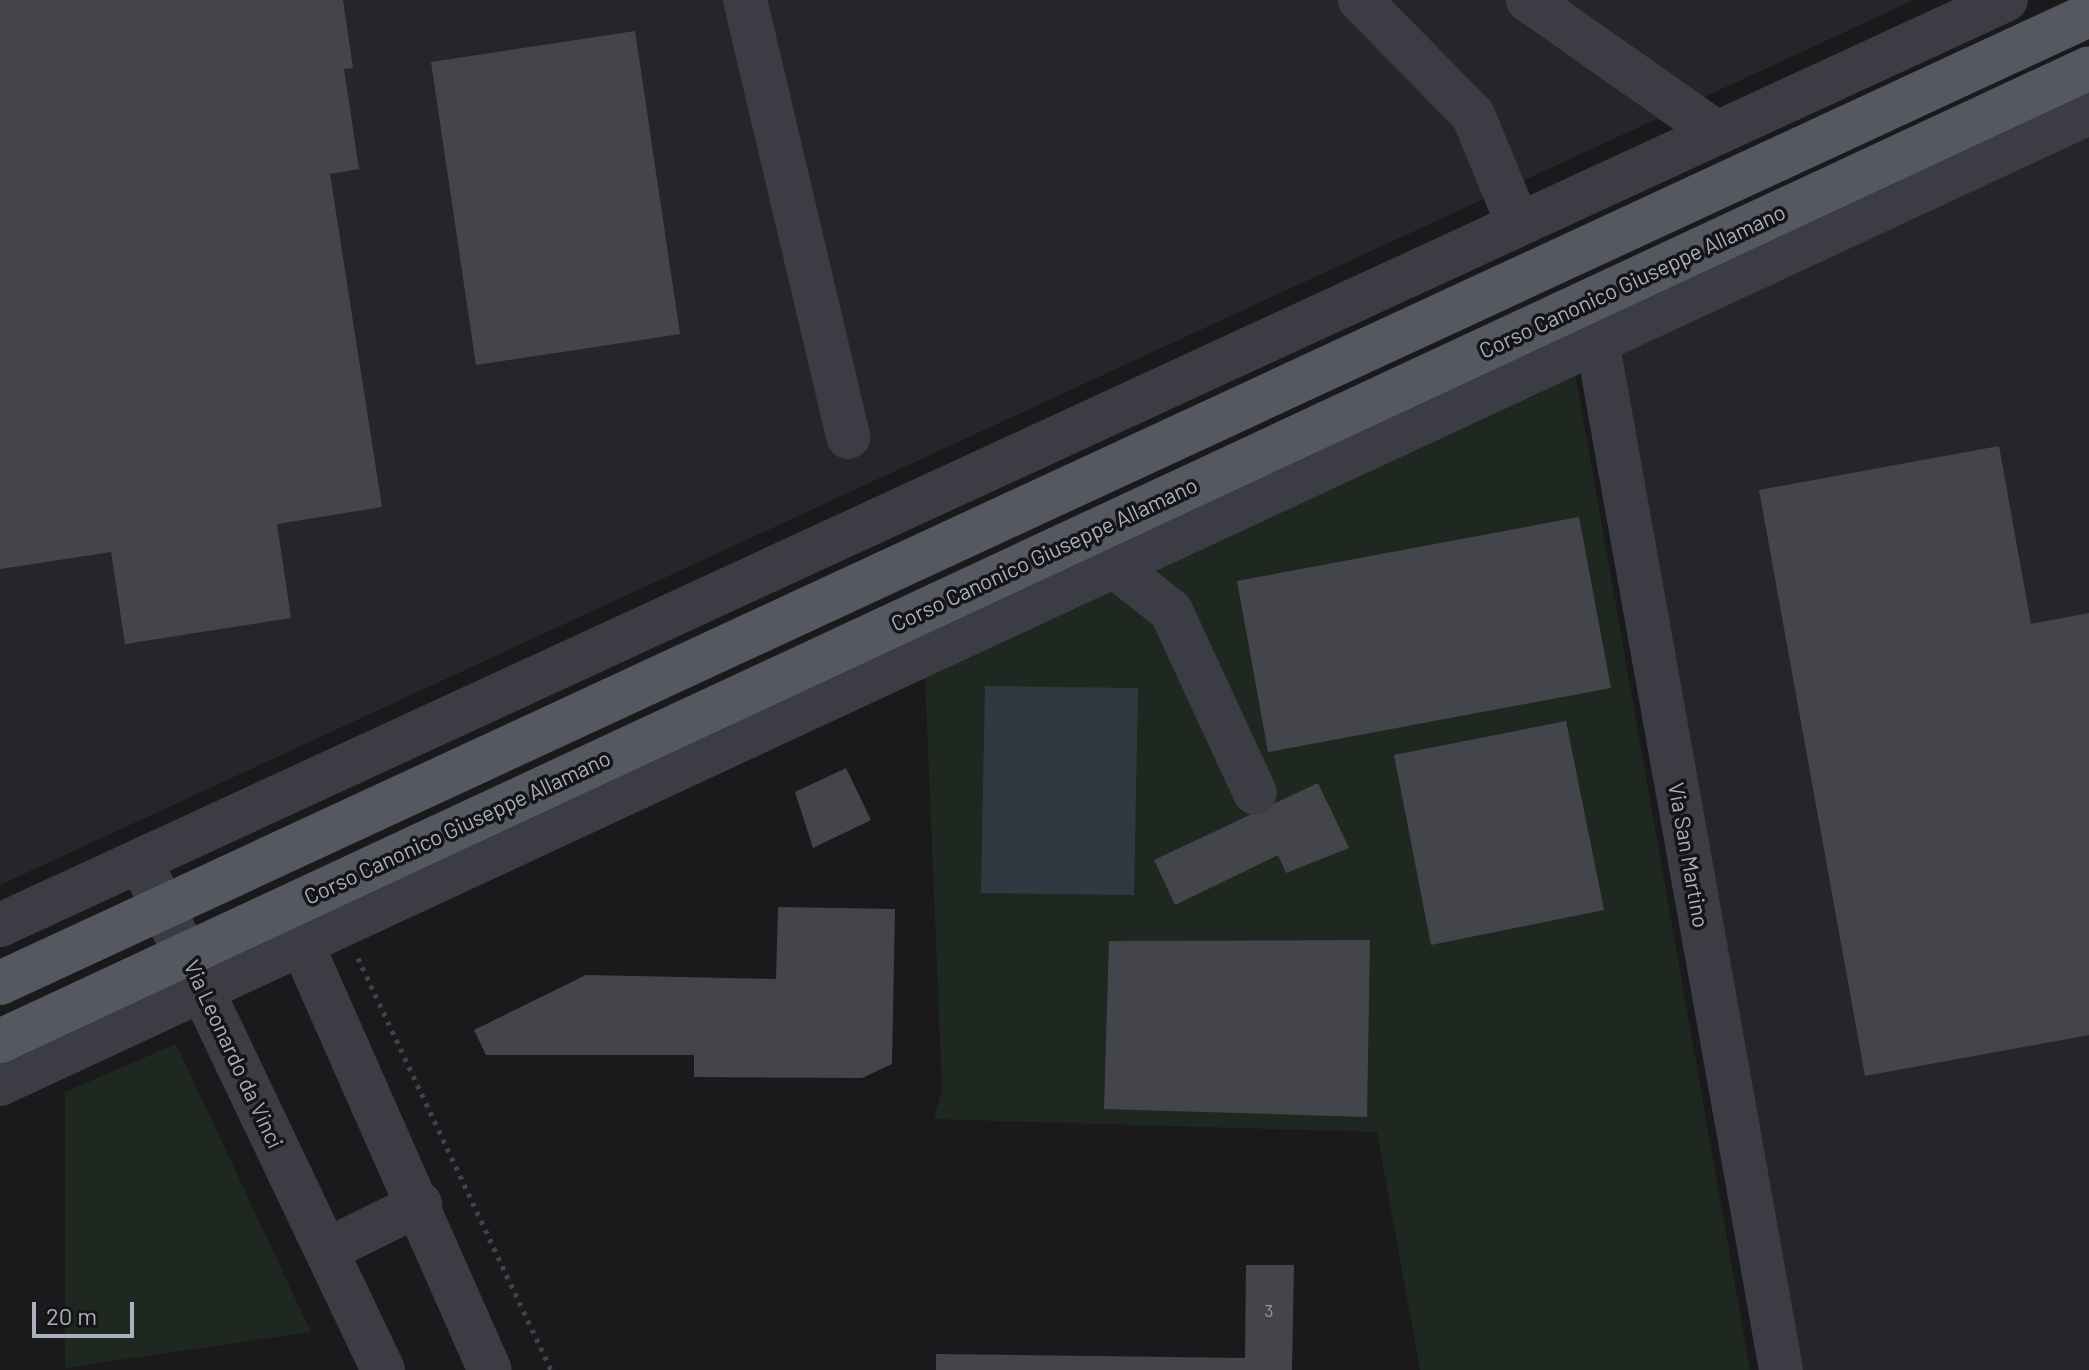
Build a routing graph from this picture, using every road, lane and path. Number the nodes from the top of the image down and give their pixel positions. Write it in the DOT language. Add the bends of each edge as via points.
graph roads {
  1 [pos="745,0"];
  2 [pos="1360,0"];
  3 [pos="1528,0"];
  4 [pos="2006,0"];
  5 [pos="2089,15"];
  6 [pos="2089,68"];
  7 [pos="2089,113"];
  8 [pos="1717,133"];
  9 [pos="1518,224"];
  10 [pos="1597,340"];
  11 [pos="848,437"];
  12 [pos="1113,565"];
  13 [pos="1255,793"];
  14 [pos="140,859"];
  15 [pos="164,907"];
  16 [pos="342,924"];
  17 [pos="0,925"];
  18 [pos="294,925"];
  19 [pos="195,972"];
  20 [pos="0,983"];
  21 [pos="0,1041"];
  22 [pos="0,1084"];
  23 [pos="420,1204"];
  24 [pos="327,1250"];
  25 [pos="383,1370"];
  26 [pos="490,1370"];
  27 [pos="551,1370"];
  28 [pos="1781,1370"];
  1 -- 11 [label="street"];
  2 -- 9 [label="street" via="1473,115"];
  3 -- 8 [label="street"];
  4 -- 8 [label="street"];
  5 -- 15 [label="main road"];
  6 -- 18 [label="main road, Corso Canonico Giuseppe Allamano"];
  7 -- 10 [label="street, Corso Canonico Giuseppe Allamano"];
  8 -- 9 [label="street"];
  9 -- 14 [label="street"];
  10 -- 12 [label="street, Corso Canonico Giuseppe Allamano"];
  10 -- 28 [label="street, Via San Martino"];
  12 -- 13 [label="street" via="1171,611"];
  12 -- 16 [label="street, Corso Canonico Giuseppe Allamano"];
  14 -- 15 [label="street, Via Leonardo da Vinci"];
  14 -- 17 [label="street"];
  15 -- 19 [label="street, Via Leonardo da Vinci"];
  15 -- 20 [label="main road"];
  16 -- 18 [label="street, Corso Canonico Giuseppe Allamano"];
  16 -- 27 [label="path"];
  18 -- 19 [label="main road, Corso Canonico Giuseppe Allamano"];
  18 -- 23 [label="street"];
  19 -- 21 [label="main road, Corso Canonico Giuseppe Allamano"];
  19 -- 22 [label="street, Corso Canonico Giuseppe Allamano"];
  19 -- 24 [label="street, Via Leonardo da Vinci"];
  23 -- 24 [label="street"];
  23 -- 26 [label="street"];
  24 -- 25 [label="street, Via Leonardo da Vinci"];
}
